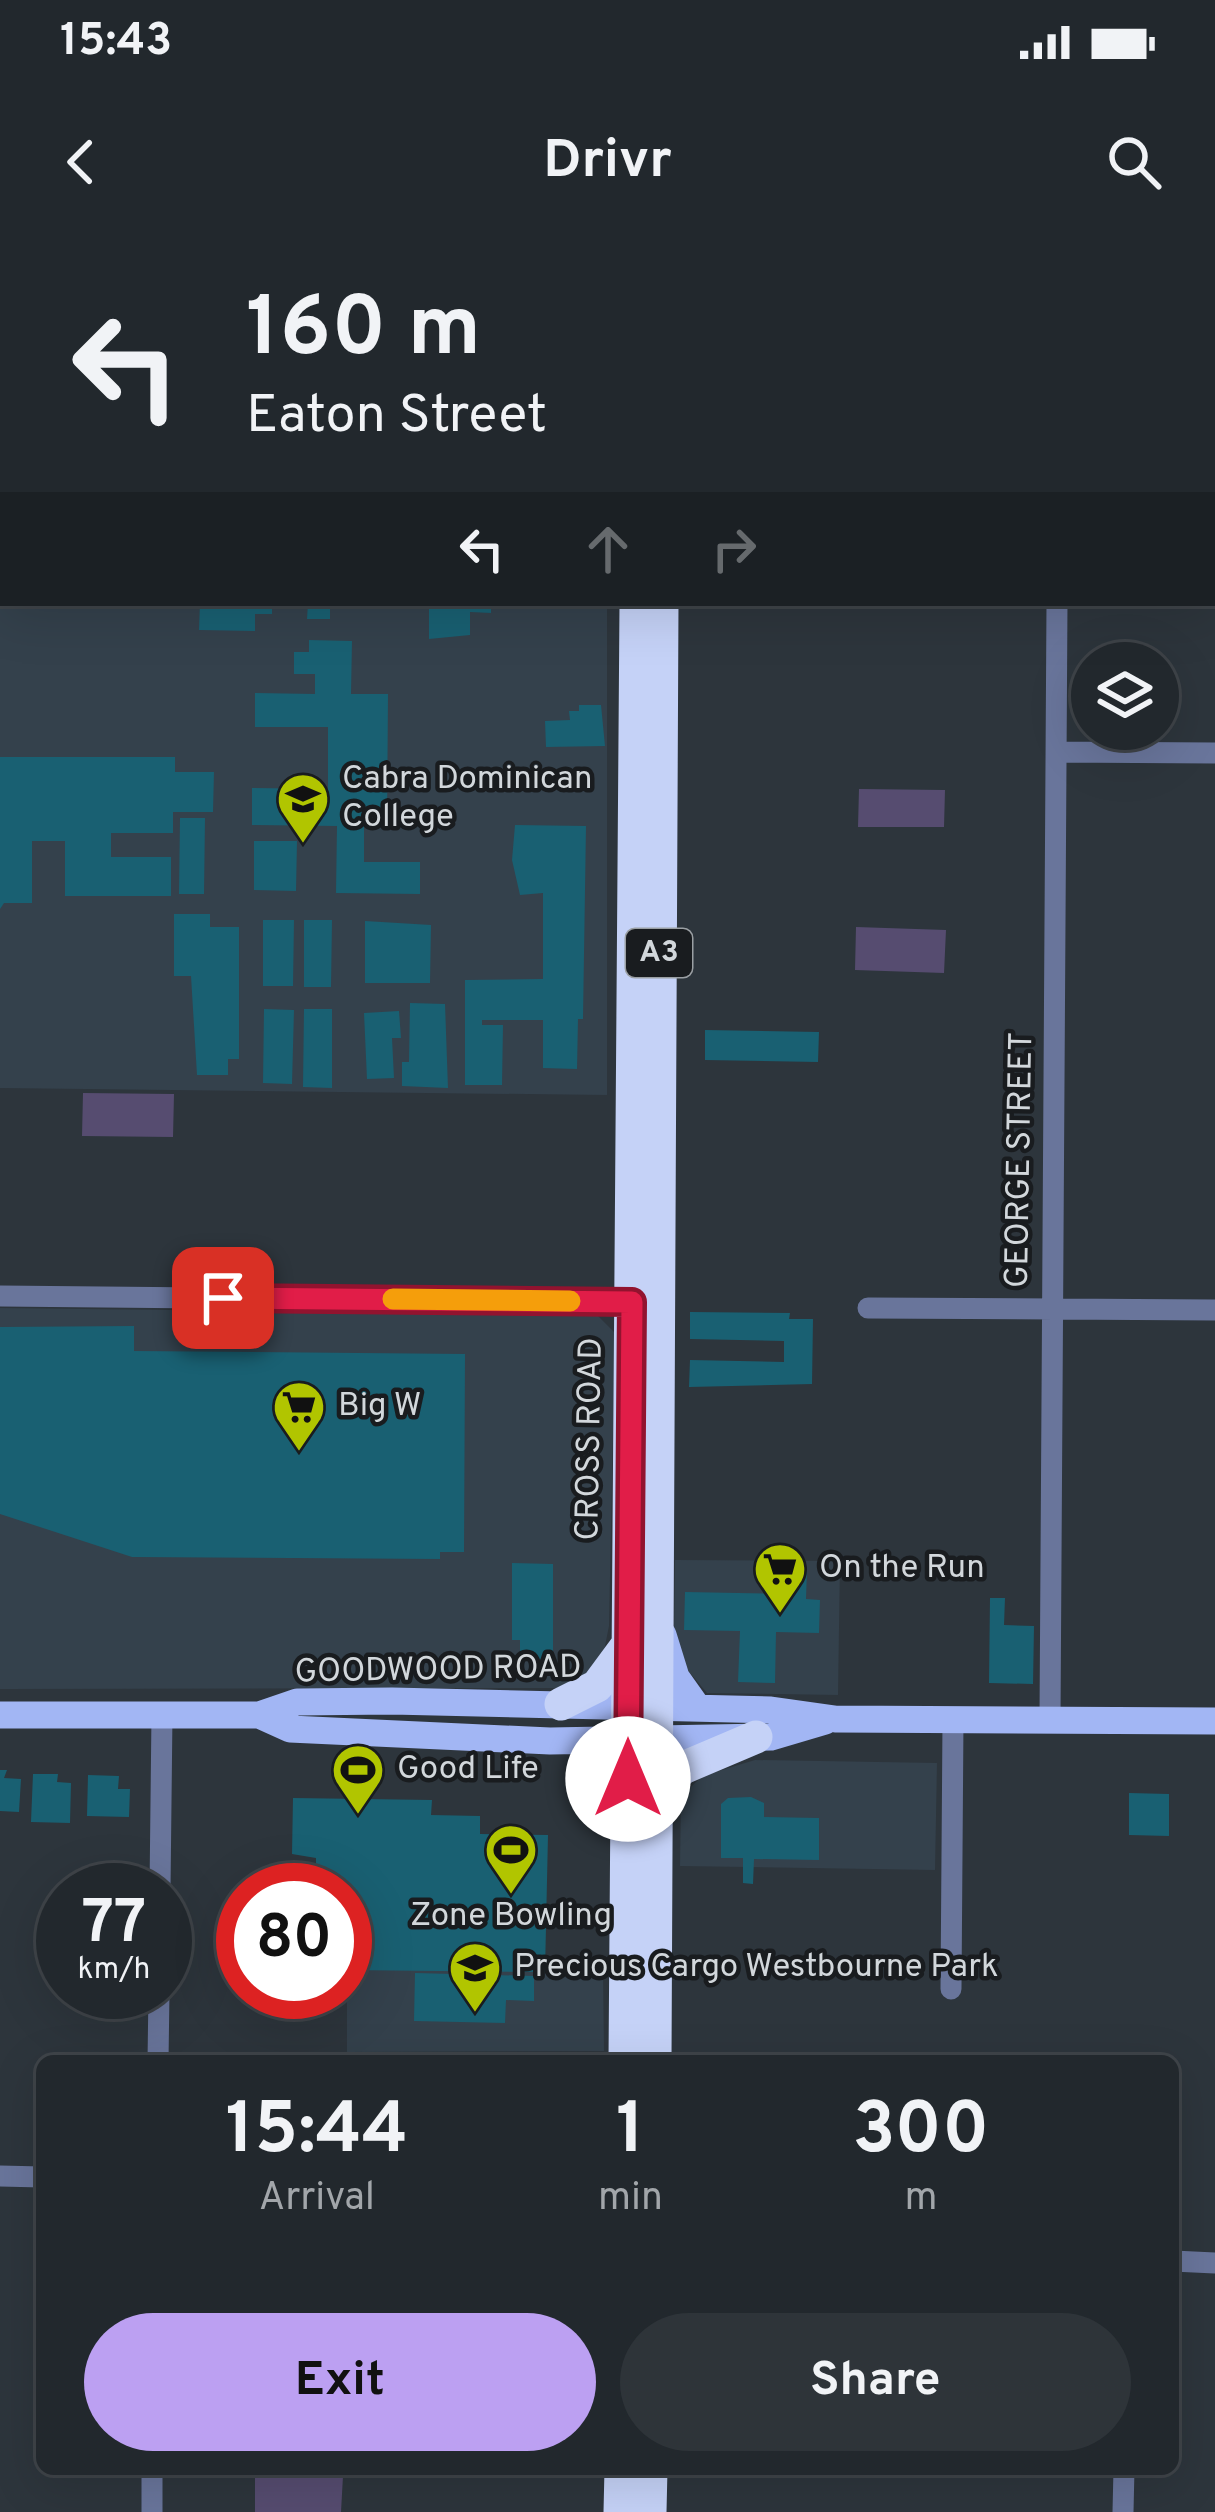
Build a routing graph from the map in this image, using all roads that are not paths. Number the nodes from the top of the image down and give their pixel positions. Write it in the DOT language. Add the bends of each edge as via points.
graph roads {
  1 [pos="636,606"];
  2 [pos="662,606"];
  3 [pos="1058,606"];
  4 [pos="1057,752"];
  5 [pos="1215,753"];
  6 [pos="0,1296"];
  7 [pos="645,1302"];
  8 [pos="868,1308"];
  9 [pos="1052,1309"];
  10 [pos="1215,1310"];
  11 [pos="656,1608"];
  12 [pos="628,1644"];
  13 [pos="561,1704"];
  14 [pos="698,1708"];
  15 [pos="0,1714"];
  16 [pos="162,1714"];
  17 [pos="260,1715"];
  18 [pos="835,1718"];
  19 [pos="1050,1718"];
  20 [pos="953,1720"];
  21 [pos="1215,1720"];
  22 [pos="641,1723"];
  23 [pos="756,1737"];
  24 [pos="581,1741"];
  25 [pos="656,1794"];
  26 [pos="627,1816"];
  27 [pos="160,1863"];
  28 [pos="952,1989"];
  29 [pos="159,2019"];
  30 [pos="158,2055"];
  31 [pos="625,2055"];
  32 [pos="655,2055"];
  33 [pos="0,2176"];
  34 [pos="36,2176"];
  35 [pos="1179,2261"];
  36 [pos="1215,2263"];
  37 [pos="152,2475"];
  38 [pos="621,2475"];
  39 [pos="651,2475"];
  40 [pos="1124,2475"];
  41 [pos="152,2512"];
  42 [pos="620,2512"];
  43 [pos="650,2512"];
  44 [pos="1123,2512"];
  1 -- 7 [label="highway, CROSS ROAD / A3"];
  2 -- 7 [label="highway, CROSS ROAD / A3"];
  3 -- 4 [label="street, GEORGE STREET"];
  4 -- 5 [label="street"];
  4 -- 9 [label="street, GEORGE STREET"];
  6 -- 7 [label="street"];
  7 -- 11 [label="highway, CROSS ROAD / A3"];
  7 -- 12 [label="highway, CROSS ROAD / A3"];
  8 -- 9 [label="street"];
  9 -- 10 [label="street"];
  9 -- 19 [label="street, GEORGE STREET"];
  11 -- 14 [label="main road" via="671,1665"];
  11 -- 22 [label="highway, CROSS ROAD / A3"];
  12 -- 13 [label="highway" via="597,1686"];
  12 -- 22 [label="highway, CROSS ROAD / A3"];
  13 -- 17 [label="main road, GOODWOOD ROAD" via="297,1702"];
  13 -- 22 [label="main road, GOODWOOD ROAD"];
  14 -- 18 [label="main road, GOODWOOD ROAD"];
  14 -- 22 [label="main road, GOODWOOD ROAD"];
  15 -- 16 [label="main road, GOODWOOD ROAD"];
  16 -- 17 [label="main road, GOODWOOD ROAD"];
  16 -- 27 [label="street"];
  17 -- 24 [label="main road, GOODWOOD ROAD" via="320,1732"];
  18 -- 20 [label="main road, GOODWOOD ROAD"];
  18 -- 23 [label="main road, GOODWOOD ROAD"];
  19 -- 20 [label="main road, GOODWOOD ROAD"];
  19 -- 21 [label="main road, GOODWOOD ROAD"];
  20 -- 28 [label="street"];
  22 -- 23 [label="main road, GOODWOOD ROAD"];
  22 -- 24 [label="main road, GOODWOOD ROAD"];
  22 -- 25 [label="highway, CROSS ROAD / A3"];
  22 -- 26 [label="highway, CROSS ROAD / A3"];
  23 -- 25 [label="highway" via="683,1768"];
  24 -- 26 [label="main road" via="600,1758"];
  25 -- 32 [label="highway, CROSS ROAD / A3"];
  26 -- 31 [label="highway, CROSS ROAD / A3"];
  29 -- 30 [label="street"];
  33 -- 34 [label="street"];
  35 -- 36 [label="street"];
  37 -- 41 [label="street"];
  38 -- 42 [label="highway"];
  39 -- 43 [label="highway"];
  40 -- 44 [label="street"];
}
